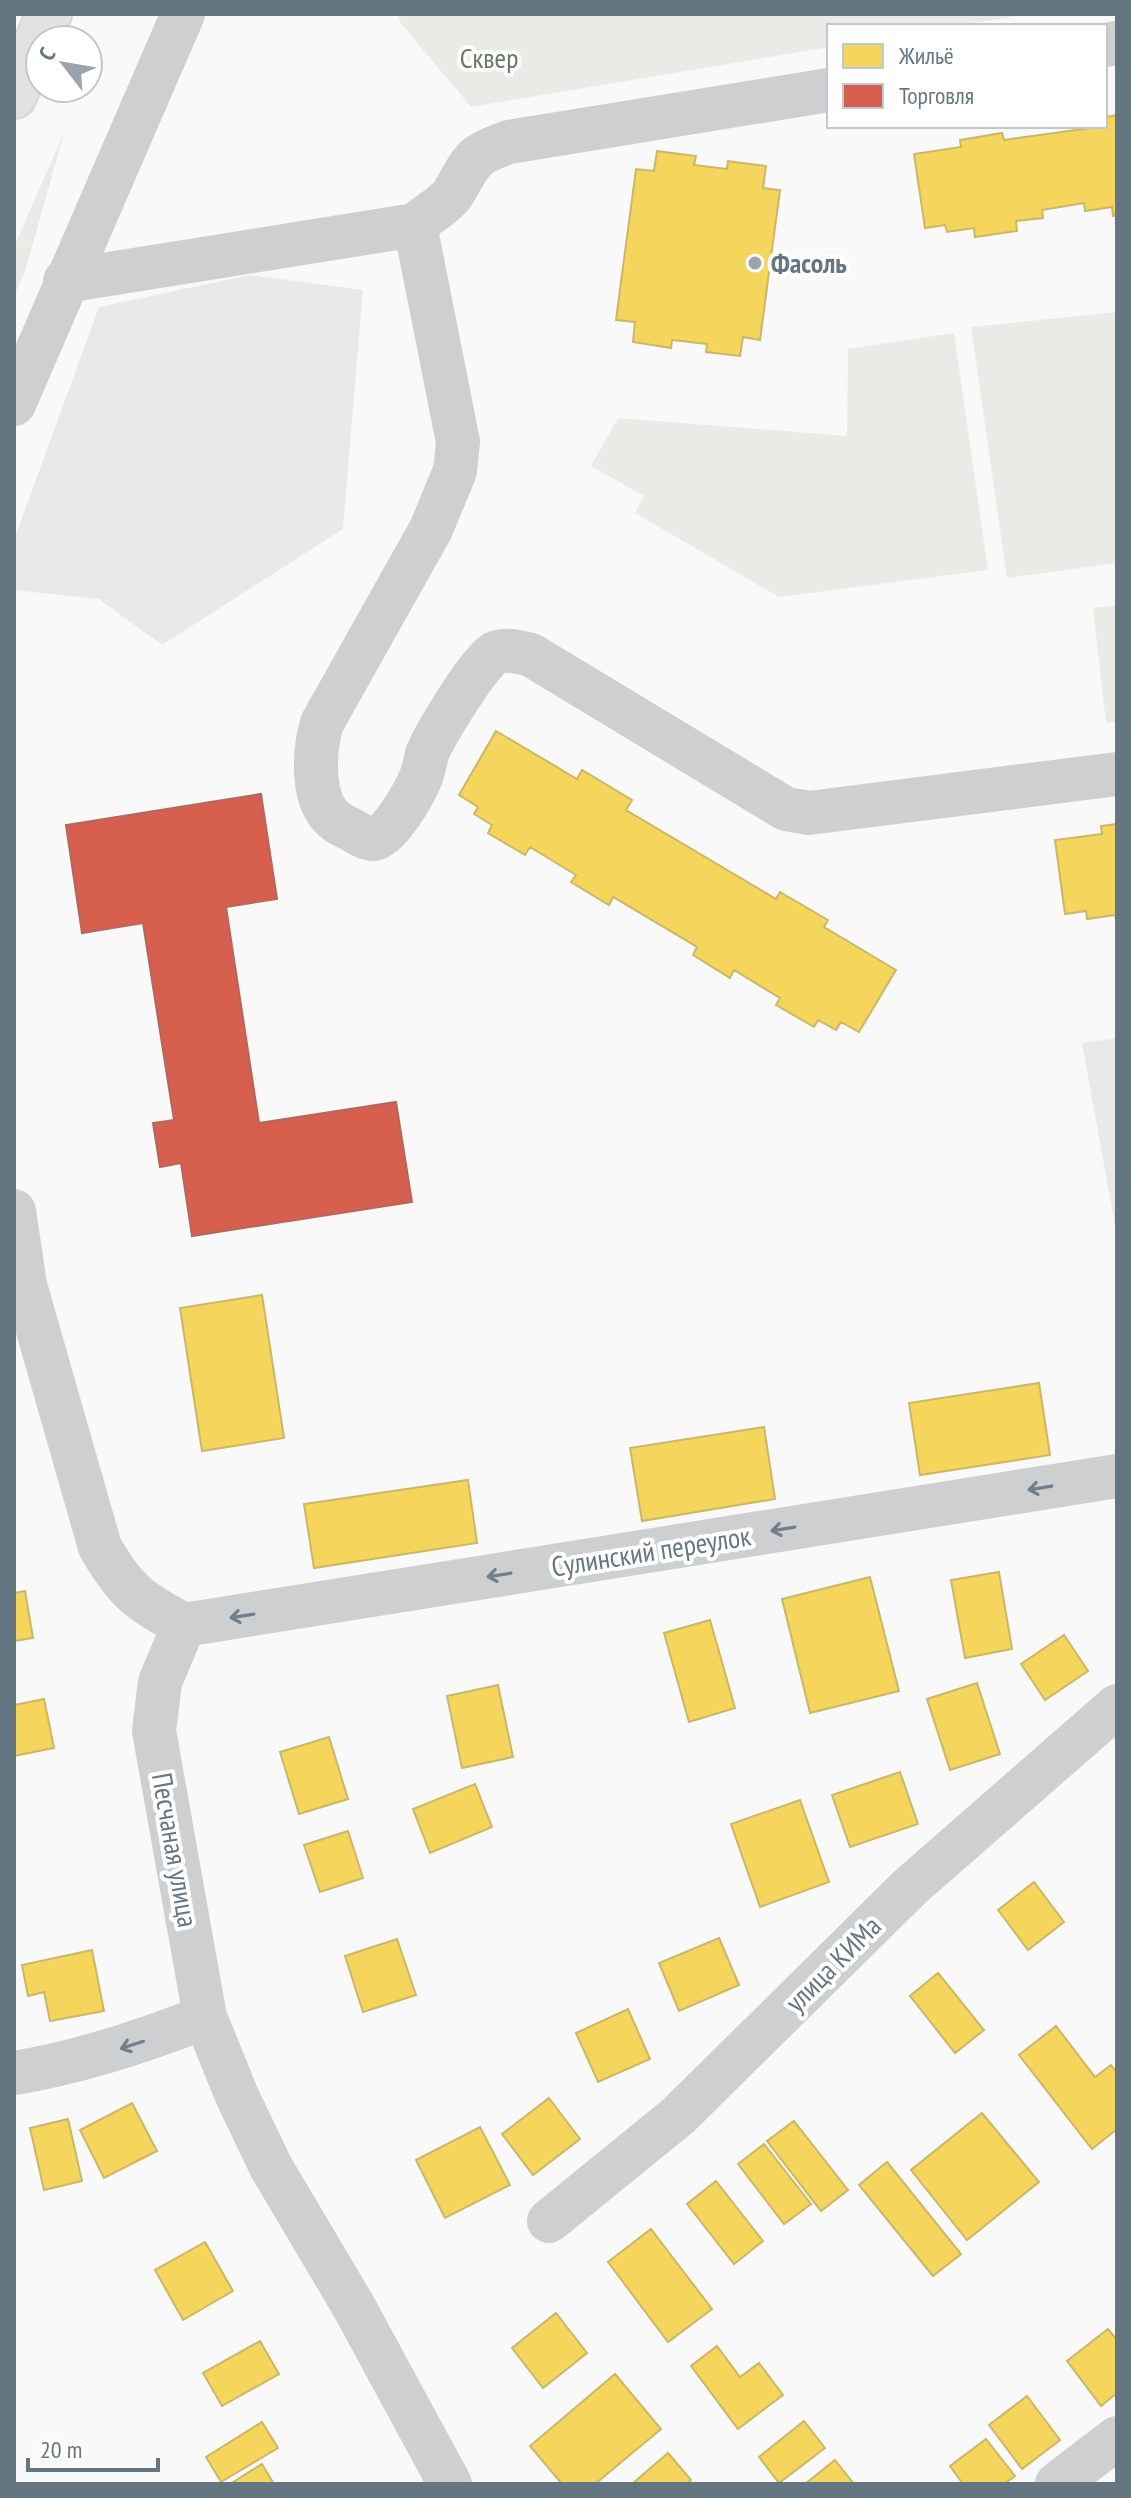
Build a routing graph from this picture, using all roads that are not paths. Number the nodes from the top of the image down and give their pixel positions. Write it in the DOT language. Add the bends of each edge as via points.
graph roads {
  1 [pos="49,14"];
  2 [pos="183,14"];
  3 [pos="827,90"];
  4 [pos="14,96"];
  5 [pos="415,225"];
  6 [pos="65,281"];
  7 [pos="14,404"];
  8 [pos="1117,774"];
  9 [pos="14,1211"];
  10 [pos="1117,1476"];
  11 [pos="184,1625"];
  12 [pos="1117,1706"];
  13 [pos="205,2017"];
  14 [pos="14,2073"];
  15 [pos="549,2221"];
  16 [pos="1117,2438"];
  17 [pos="450,2484"];
  18 [pos="1057,2484"];
  1 -- 4 [label="main road"];
  2 -- 6 [label="street"];
  3 -- 5 [label="street" via="509,142 475,157 454,194"];
  5 -- 6 [label="street"];
  5 -- 8 [label="street" via="458,442 455,471 431,529 322,723 315,768 319,791 334,820 369,839 389,832 421,778 428,752 480,665 495,653 514,650 531,655 786,809 809,813"];
  6 -- 7 [label="street"];
  9 -- 11 [label="street" via="25,1285 100,1547 117,1577 144,1604"];
  10 -- 11 [label="street, Сулинский переулок, one-way"];
  11 -- 13 [label="street, Песчаная улица" via="160,1682 154,1731"];
  12 -- 15 [label="street, улица КИМа" via="910,1887 678,2116"];
  13 -- 14 [label="street, one-way" via="132,2046"];
  13 -- 17 [label="street, Песчаная улица" via="271,2167"];
  16 -- 18 [label="street"];
}
